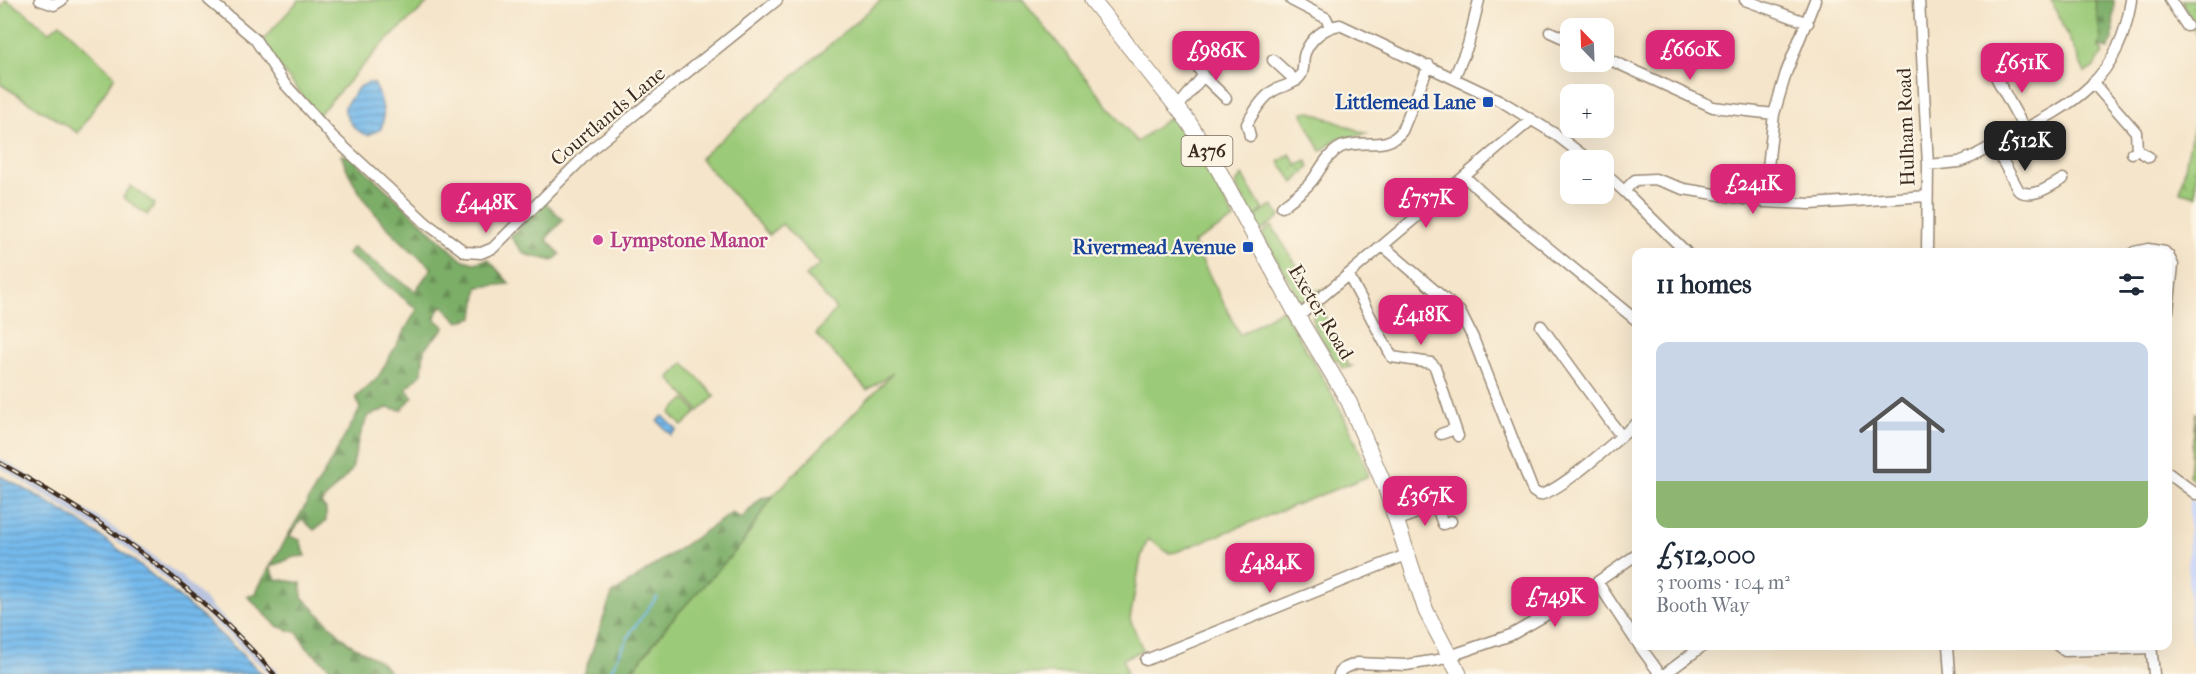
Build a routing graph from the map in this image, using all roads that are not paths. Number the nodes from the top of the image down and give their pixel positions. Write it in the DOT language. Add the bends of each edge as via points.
graph roads {
  1 [pos="40,0"];
  2 [pos="62,0"];
  3 [pos="209,0"];
  4 [pos="777,0"];
  5 [pos="1092,0"];
  6 [pos="1291,0"];
  7 [pos="1479,0"];
  8 [pos="1745,0"];
  9 [pos="1815,0"];
  10 [pos="1919,0"];
  11 [pos="2131,0"];
  12 [pos="2170,0"];
  13 [pos="1808,23"];
  14 [pos="2187,26"];
  15 [pos="1330,27"];
  16 [pos="1551,32"];
  17 [pos="1560,36"];
  18 [pos="1188,49"];
  19 [pos="1273,60"];
  20 [pos="1614,62"];
  21 [pos="1429,65"];
  22 [pos="1995,66"];
  23 [pos="1203,76"];
  24 [pos="1454,78"];
  25 [pos="1296,81"];
  26 [pos="2094,84"];
  27 [pos="1226,98"];
  28 [pos="1178,107"];
  29 [pos="1774,114"];
  30 [pos="1531,120"];
  31 [pos="2024,128"];
  32 [pos="1250,136"];
  33 [pos="1994,145"];
  34 [pos="1574,150"];
  35 [pos="2149,158"];
  36 [pos="1928,165"];
  37 [pos="1465,177"];
  38 [pos="2063,179"];
  39 [pos="1614,182"];
  40 [pos="1624,191"];
  41 [pos="1927,196"];
  42 [pos="1764,202"];
  43 [pos="1282,207"];
  44 [pos="1383,246"];
  45 [pos="1682,248"];
  46 [pos="1927,248"];
  47 [pos="1348,276"];
  48 [pos="1298,317"];
  49 [pos="1632,317"];
  50 [pos="1557,327"];
  51 [pos="1632,427"];
  52 [pos="1441,434"];
  53 [pos="1621,436"];
  54 [pos="2172,476"];
  55 [pos="2196,494"];
  56 [pos="1395,521"];
  57 [pos="1451,521"];
  58 [pos="1406,555"];
  59 [pos="1632,558"];
  60 [pos="1598,583"];
  61 [pos="1632,634"];
  62 [pos="1643,650"];
  63 [pos="1697,650"];
  64 [pos="1948,650"];
  65 [pos="2064,650"];
  66 [pos="2082,650"];
  67 [pos="2151,650"];
  68 [pos="1449,657"];
  69 [pos="1146,660"];
  70 [pos="1457,673"];
  71 [pos="1339,674"];
  72 [pos="1660,674"];
  73 [pos="1665,674"];
  74 [pos="1950,674"];
  75 [pos="2154,674"];
  1 -- 2 [label="street" via="54,5"];
  3 -- 4 [label="street, Courtlands Lane" via="255,39 284,83 332,142 426,223 465,252 481,253 492,248 594,147"];
  5 -- 28 [label="highway, Exeter Road / A376"];
  6 -- 15 [label="street" via="1326,18"];
  7 -- 24 [label="street" via="1468,45"];
  8 -- 13 [label="street"];
  9 -- 13 [label="street"];
  10 -- 36 [label="street, Hulham Road"];
  11 -- 26 [label="street" via="2121,39"];
  12 -- 14 [label="street"];
  13 -- 29 [label="street" via="1785,73"];
  15 -- 21 [label="street" via="1347,28"];
  15 -- 25 [label="street" via="1306,50"];
  16 -- 17 [label="street"];
  18 -- 23 [label="street"];
  19 -- 25 [label="street"];
  20 -- 29 [label="street" via="1713,107"];
  21 -- 24 [label="street"];
  21 -- 43 [label="street" via="1396,138 1389,143 1343,146 1334,151 1310,183"];
  22 -- 31 [label="street" via="1996,77"];
  23 -- 27 [label="street"];
  23 -- 28 [label="street"];
  24 -- 30 [label="street"];
  25 -- 32 [label="street" via="1272,92 1262,102 1247,124"];
  26 -- 31 [label="street"];
  26 -- 35 [label="street" via="2136,132 2134,152"];
  28 -- 48 [label="highway, Exeter Road / A376" via="1216,167"];
  29 -- 42 [label="street"];
  30 -- 34 [label="street"];
  30 -- 37 [label="street"];
  31 -- 33 [label="street"];
  33 -- 36 [label="street" via="1959,162"];
  33 -- 38 [label="street" via="2024,194"];
  36 -- 41 [label="street, Hulham Road"];
  37 -- 44 [label="street"];
  37 -- 49 [label="street"];
  39 -- 40 [label="street"];
  40 -- 42 [label="street" via="1635,180 1655,179 1684,189"];
  40 -- 45 [label="street"];
  41 -- 42 [label="street" via="1811,204"];
  41 -- 46 [label="street, Hulham Road"];
  44 -- 47 [label="street"];
  44 -- 53 [label="street" via="1460,312 1533,491 1546,494"];
  47 -- 48 [label="street"];
  47 -- 52 [label="street" via="1392,357 1435,367 1457,433"];
  48 -- 56 [label="highway, Exeter Road / A376" via="1349,402 1386,489"];
  50 -- 53 [label="street" via="1544,330"];
  51 -- 53 [label="street"];
  54 -- 55 [label="street"];
  56 -- 57 [label="street" via="1440,504 1443,524"];
  56 -- 58 [label="highway, Exeter Road / A376"];
  58 -- 68 [label="highway, Exeter Road / A376" via="1426,611"];
  58 -- 69 [label="street"];
  59 -- 60 [label="street"];
  60 -- 61 [label="street"];
  60 -- 68 [label="street" via="1536,623"];
  62 -- 72 [label="street"];
  63 -- 73 [label="street"];
  64 -- 74 [label="street"];
  65 -- 66 [label="street"];
  67 -- 75 [label="street"];
  68 -- 70 [label="highway, Exeter Road / A376"];
  68 -- 71 [label="street" via="1406,665 1357,663"];
}
